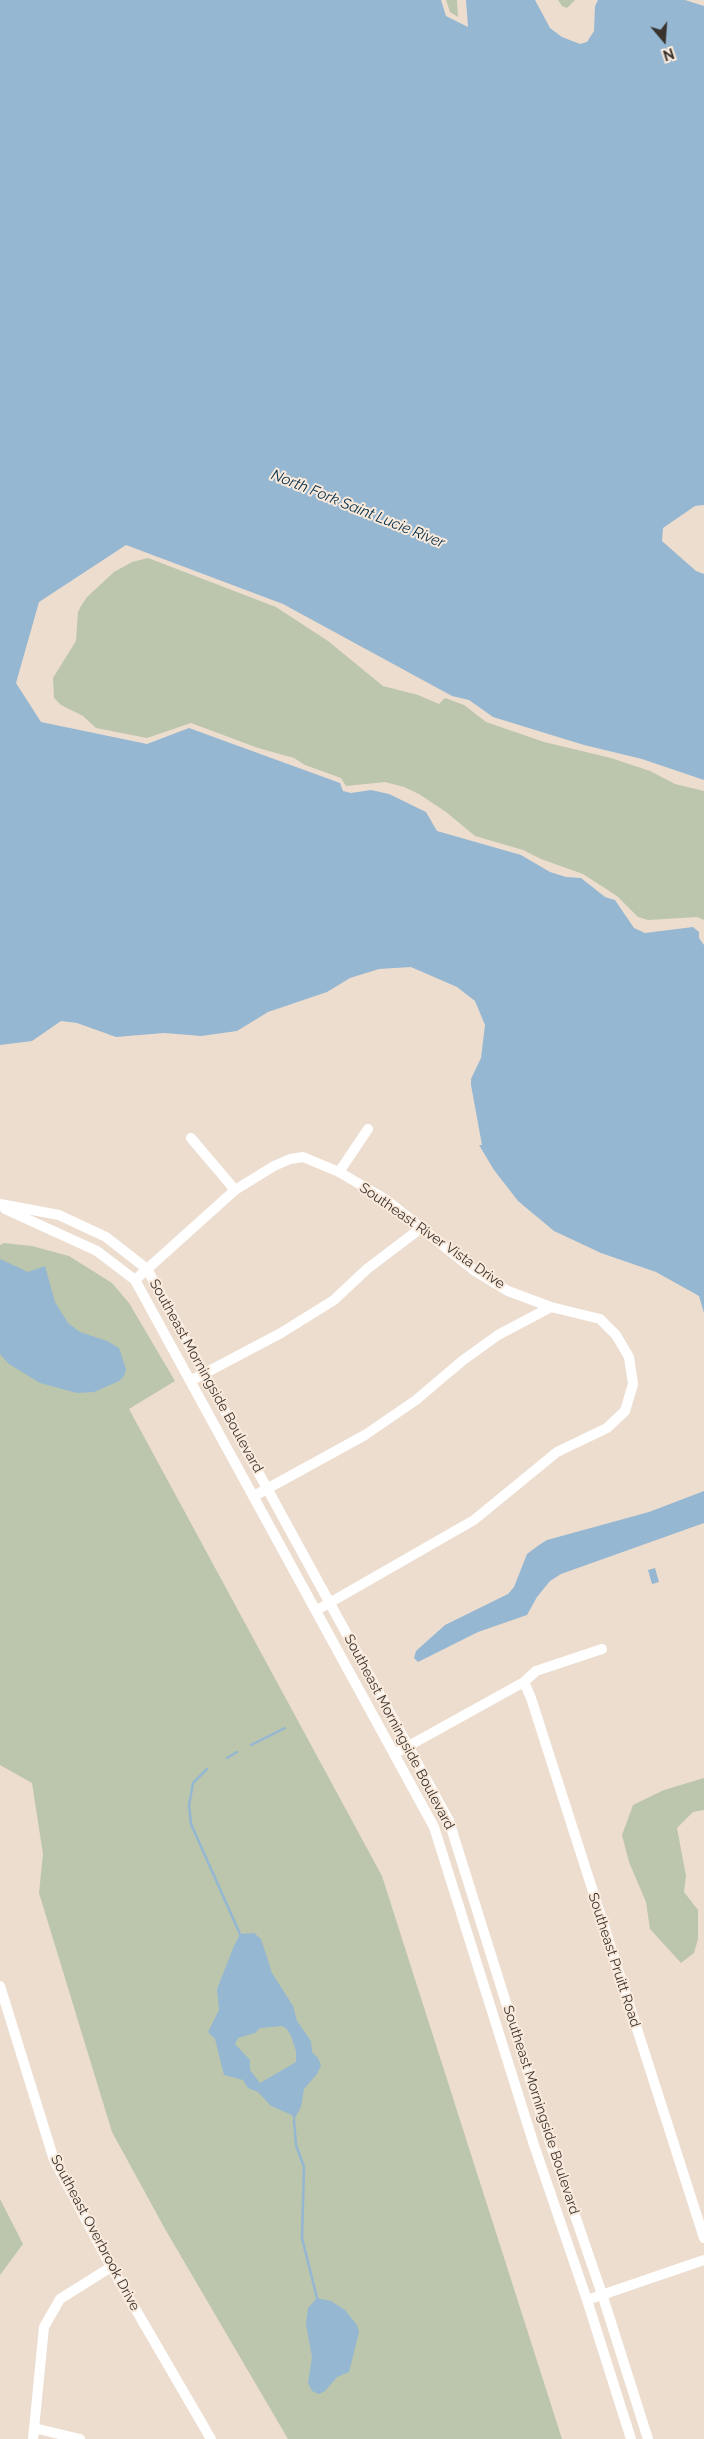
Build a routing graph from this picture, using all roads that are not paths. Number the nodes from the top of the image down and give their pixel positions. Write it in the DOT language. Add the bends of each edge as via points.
graph roads {
  1 [pos="368,1128"];
  2 [pos="191,1138"];
  3 [pos="339,1172"];
  4 [pos="235,1190"];
  5 [pos="0,1205"];
  6 [pos="421,1228"];
  7 [pos="147,1269"];
  8 [pos="135,1280"];
  9 [pos="551,1307"];
  10 [pos="206,1372"];
  11 [pos="192,1380"];
  12 [pos="268,1488"];
  13 [pos="254,1496"];
  14 [pos="331,1603"];
  15 [pos="317,1610"];
  16 [pos="602,1649"];
  17 [pos="524,1682"];
  18 [pos="408,1746"];
  19 [pos="394,1754"];
  20 [pos="468,1880"];
  21 [pos="453,1885"];
  22 [pos="0,1986"];
  23 [pos="511,2018"];
  24 [pos="496,2023"];
  25 [pos="555,2156"];
  26 [pos="539,2161"];
  27 [pos="704,2238"];
  28 [pos="704,2260"];
  29 [pos="111,2267"];
  30 [pos="602,2294"];
  31 [pos="587,2300"];
  32 [pos="641,2417"];
  33 [pos="626,2423"];
  34 [pos="34,2428"];
  35 [pos="33,2439"];
  36 [pos="80,2439"];
  37 [pos="211,2439"];
  38 [pos="631,2439"];
  39 [pos="648,2439"];
  1 -- 3 [label="street"];
  2 -- 4 [label="street"];
  3 -- 4 [label="street, Southeast River Vista Drive" via="303,1157 290,1159"];
  3 -- 6 [label="street, Southeast River Vista Drive" via="385,1199"];
  4 -- 7 [label="street, Southeast River Vista Drive"];
  5 -- 7 [label="street, Southeast Morningside Boulevard" via="59,1215 106,1238"];
  5 -- 8 [label="street, Southeast Morningside Boulevard" via="97,1251"];
  6 -- 9 [label="street, Southeast River Vista Drive" via="475,1271 508,1291"];
  6 -- 10 [label="street" via="367,1269 334,1300 281,1333"];
  7 -- 8 [label="street, Southeast River Vista Drive"];
  7 -- 10 [label="street, Southeast Morningside Boulevard"];
  8 -- 11 [label="street, Southeast Morningside Boulevard"];
  9 -- 12 [label="street" via="498,1335 416,1400 364,1435"];
  9 -- 14 [label="street, Southeast River Vista Drive" via="600,1319 616,1335 629,1357 633,1384 625,1411 607,1428 557,1452 474,1520"];
  10 -- 11 [label="street"];
  10 -- 12 [label="street, Southeast Morningside Boulevard"];
  11 -- 13 [label="street, Southeast Morningside Boulevard"];
  12 -- 13 [label="street"];
  12 -- 14 [label="street, Southeast Morningside Boulevard"];
  13 -- 15 [label="street, Southeast Morningside Boulevard"];
  14 -- 15 [label="street, Southeast River Vista Drive"];
  14 -- 18 [label="street, Southeast Morningside Boulevard"];
  15 -- 19 [label="street, Southeast Morningside Boulevard"];
  16 -- 17 [label="street" via="536,1671"];
  17 -- 18 [label="street"];
  17 -- 27 [label="street, Southeast Pruitt Road" via="532,1698"];
  18 -- 19 [label="street"];
  18 -- 20 [label="street, Southeast Morningside Boulevard" via="449,1820"];
  19 -- 21 [label="street, Southeast Morningside Boulevard" via="434,1827"];
  20 -- 21 [label="street"];
  20 -- 23 [label="street, Southeast Morningside Boulevard"];
  21 -- 24 [label="street, Southeast Morningside Boulevard"];
  22 -- 29 [label="street, Southeast Overbrook Drive" via="54,2160"];
  23 -- 24 [label="street"];
  23 -- 25 [label="street, Southeast Morningside Boulevard"];
  24 -- 26 [label="street, Southeast Morningside Boulevard"];
  25 -- 26 [label="street"];
  25 -- 30 [label="street, Southeast Morningside Boulevard"];
  26 -- 31 [label="street, Southeast Morningside Boulevard"];
  28 -- 30 [label="street"];
  29 -- 34 [label="street" via="60,2299 50,2313 40,2351"];
  29 -- 37 [label="street, Southeast Overbrook Drive"];
  30 -- 31 [label="street"];
  30 -- 32 [label="street, Southeast Morningside Boulevard"];
  31 -- 33 [label="street, Southeast Morningside Boulevard"];
  32 -- 33 [label="street"];
  32 -- 39 [label="street, Southeast Morningside Boulevard"];
  33 -- 38 [label="street, Southeast Morningside Boulevard"];
  34 -- 35 [label="street"];
  34 -- 36 [label="street"];
}
